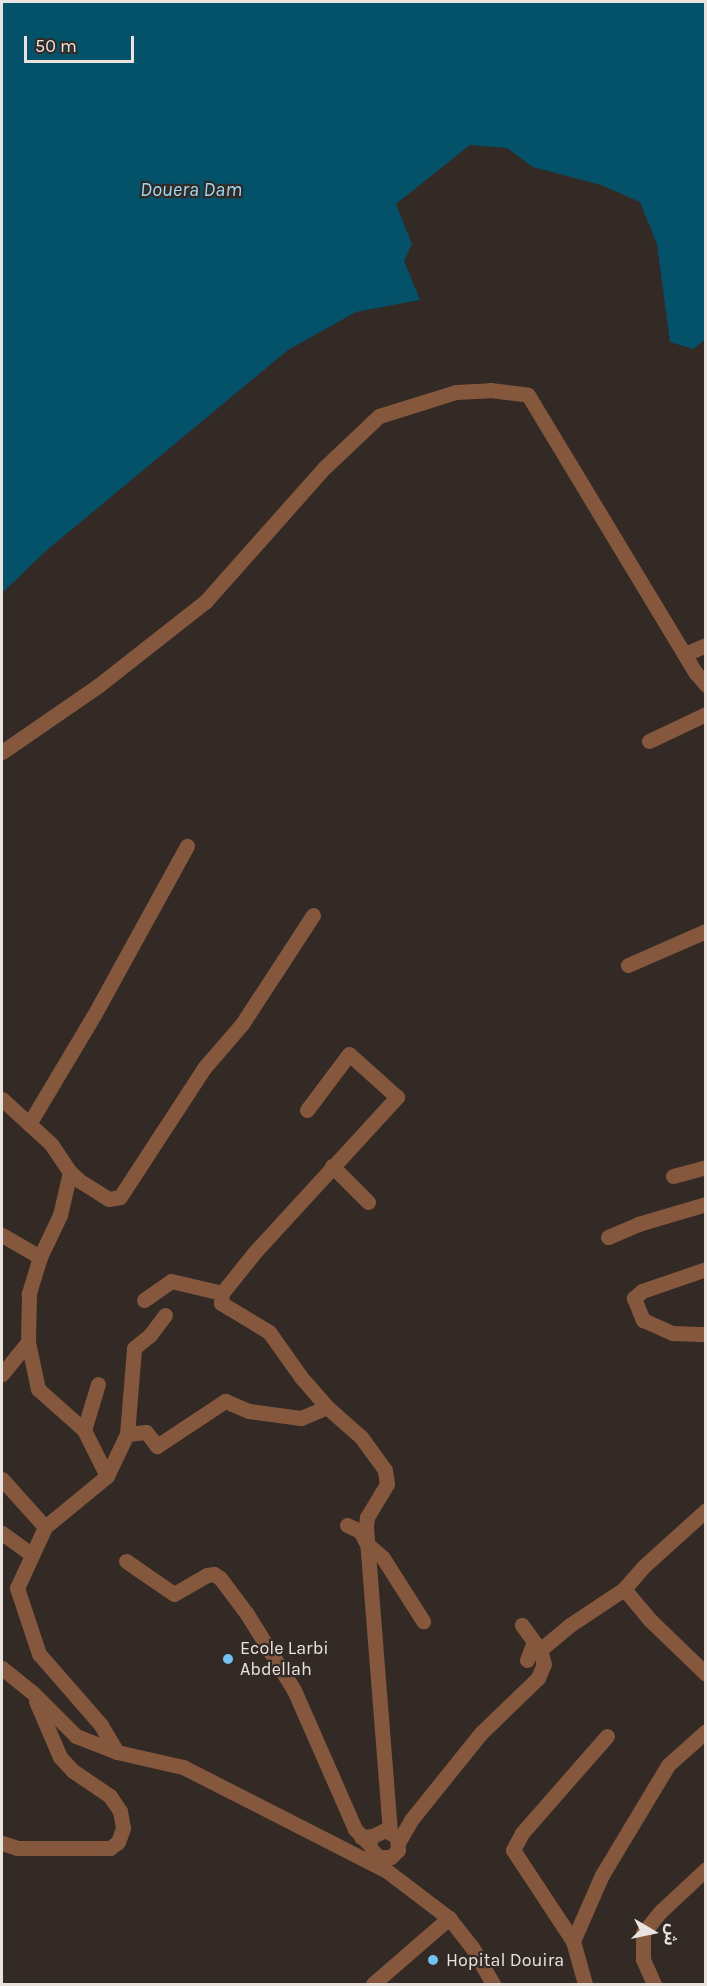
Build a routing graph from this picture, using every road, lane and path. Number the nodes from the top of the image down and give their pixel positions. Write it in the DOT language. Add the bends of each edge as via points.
graph roads {
  1 [pos="705,645"];
  2 [pos="685,654"];
  3 [pos="705,685"];
  4 [pos="705,714"];
  5 [pos="650,741"];
  6 [pos="2,752"];
  7 [pos="187,846"];
  8 [pos="313,915"];
  9 [pos="705,931"];
  10 [pos="627,965"];
  11 [pos="2,1099"];
  12 [pos="307,1110"];
  13 [pos="29,1124"];
  14 [pos="333,1166"];
  15 [pos="705,1167"];
  16 [pos="70,1172"];
  17 [pos="673,1176"];
  18 [pos="368,1202"];
  19 [pos="705,1204"];
  20 [pos="2,1235"];
  21 [pos="608,1237"];
  22 [pos="40,1257"];
  23 [pos="705,1269"];
  24 [pos="222,1293"];
  25 [pos="144,1300"];
  26 [pos="165,1315"];
  27 [pos="705,1334"];
  28 [pos="28,1342"];
  29 [pos="2,1374"];
  30 [pos="98,1384"];
  31 [pos="327,1407"];
  32 [pos="84,1430"];
  33 [pos="127,1434"];
  34 [pos="107,1476"];
  35 [pos="2,1479"];
  36 [pos="705,1510"];
  37 [pos="347,1525"];
  38 [pos="45,1527"];
  39 [pos="2,1533"];
  40 [pos="367,1544"];
  41 [pos="32,1555"];
  42 [pos="126,1561"];
  43 [pos="624,1589"];
  44 [pos="423,1621"];
  45 [pos="522,1625"];
  46 [pos="537,1646"];
  47 [pos="527,1660"];
  48 [pos="2,1668"];
  49 [pos="705,1674"];
  50 [pos="33,1693"];
  51 [pos="705,1731"];
  52 [pos="607,1736"];
  53 [pos="117,1752"];
  54 [pos="394,1836"];
  55 [pos="2,1843"];
  56 [pos="367,1845"];
  57 [pos="387,1865"];
  58 [pos="705,1869"];
  59 [pos="449,1918"];
  60 [pos="573,1941"];
  61 [pos="373,1984"];
  62 [pos="493,1984"];
  63 [pos="585,1984"];
  64 [pos="654,1984"];
  1 -- 2 [label="street"];
  2 -- 3 [label="street"];
  2 -- 6 [label="street" via="528,395 490,390 456,392 379,416 324,468 205,602 99,685"];
  4 -- 5 [label="street"];
  7 -- 13 [label="street"];
  8 -- 16 [label="street" via="242,1024 204,1068 120,1197 110,1199"];
  9 -- 10 [label="street"];
  11 -- 13 [label="street"];
  12 -- 14 [label="street" via="349,1054 397,1097"];
  13 -- 16 [label="street" via="51,1144"];
  14 -- 18 [label="street"];
  14 -- 24 [label="street"];
  15 -- 17 [label="street"];
  16 -- 22 [label="street" via="60,1215"];
  19 -- 21 [label="street"];
  20 -- 22 [label="street"];
  22 -- 28 [label="street" via="29,1294"];
  23 -- 27 [label="street" via="642,1291 634,1298 643,1320 672,1333"];
  24 -- 25 [label="street" via="171,1281"];
  24 -- 31 [label="street" via="221,1303 268,1332"];
  26 -- 33 [label="street" via="134,1348"];
  28 -- 29 [label="street"];
  28 -- 32 [label="street" via="38,1389"];
  30 -- 32 [label="street"];
  31 -- 33 [label="street" via="301,1418 249,1411 225,1401 157,1446 146,1432"];
  31 -- 40 [label="street" via="361,1437 385,1470 387,1485 367,1517"];
  32 -- 34 [label="street"];
  33 -- 34 [label="street"];
  34 -- 38 [label="street"];
  35 -- 38 [label="street"];
  36 -- 43 [label="street"];
  37 -- 40 [label="street" via="360,1531"];
  38 -- 41 [label="street"];
  39 -- 41 [label="street"];
  40 -- 44 [label="street" via="383,1558"];
  40 -- 54 [label="street"];
  41 -- 53 [label="street" via="17,1588 39,1654 101,1725"];
  42 -- 56 [label="street" via="174,1594 207,1575 220,1578 294,1690"];
  43 -- 46 [label="street"];
  43 -- 49 [label="street"];
  45 -- 46 [label="street"];
  46 -- 47 [label="street"];
  46 -- 54 [label="street" via="543,1664 538,1678 482,1733"];
  48 -- 50 [label="street"];
  50 -- 53 [label="street" via="76,1736"];
  50 -- 55 [label="street" via="60,1758 110,1796 120,1811 123,1828 118,1842 110,1848 17,1848"];
  51 -- 60 [label="street" via="668,1765 602,1875"];
  52 -- 60 [label="street" via="522,1833 513,1850"];
  53 -- 56 [label="street" via="183,1767"];
  54 -- 56 [label="street" via="381,1830"];
  54 -- 57 [label="street" via="398,1850"];
  56 -- 57 [label="street"];
  57 -- 59 [label="street"];
  58 -- 64 [label="street" via="643,1933 643,1959"];
  59 -- 61 [label="street"];
  59 -- 62 [label="street" via="472,1947"];
  60 -- 63 [label="street"];
}
